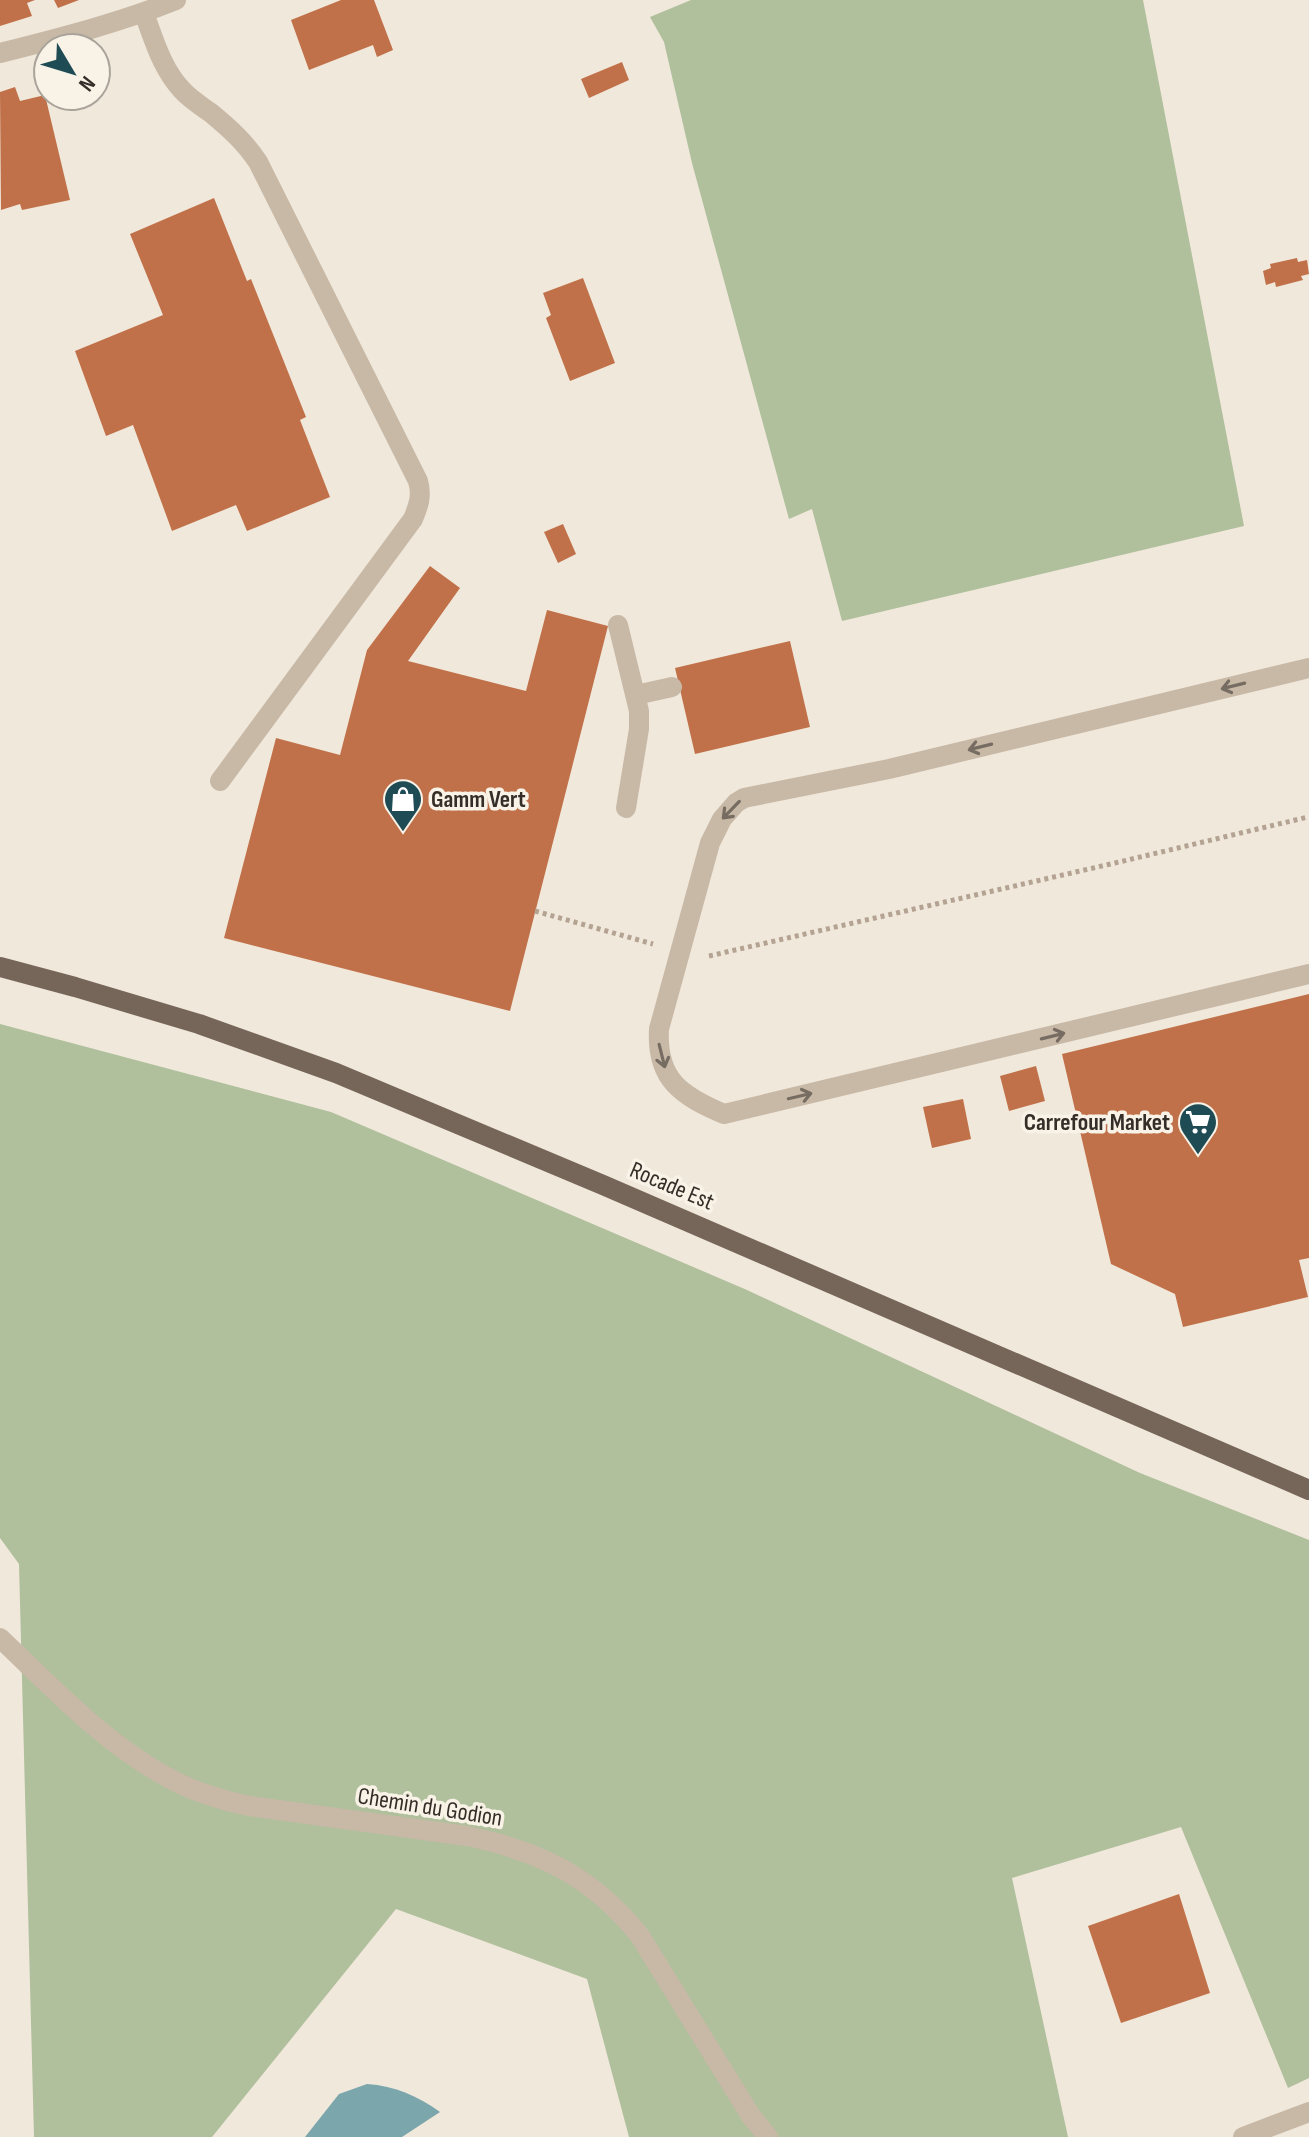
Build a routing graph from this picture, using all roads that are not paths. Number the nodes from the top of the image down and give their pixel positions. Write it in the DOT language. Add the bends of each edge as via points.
graph roads {
  1 [pos="176,0"];
  2 [pos="144,13"];
  3 [pos="0,53"];
  4 [pos="618,625"];
  5 [pos="1309,668"];
  6 [pos="672,687"];
  7 [pos="636,695"];
  8 [pos="220,781"];
  9 [pos="626,808"];
  10 [pos="0,967"];
  11 [pos="1309,974"];
  12 [pos="1309,1490"];
  13 [pos="0,1638"];
  14 [pos="1309,2112"];
  15 [pos="768,2137"];
  16 [pos="1243,2137"];
  1 -- 2 [label="street"];
  2 -- 3 [label="street"];
  2 -- 8 [label="street" via="172,78 258,162 421,492 413,519"];
  4 -- 7 [label="street"];
  5 -- 11 [label="street, one-way" via="889,769 744,798 716,827 701,868 658,1040 673,1083 693,1100 724,1114"];
  6 -- 7 [label="street"];
  7 -- 9 [label="street" via="639,729"];
  10 -- 12 [label="main road, Rocade Est" via="199,1024 336,1073"];
  13 -- 15 [label="street, Chemin du Godion" via="117,1744 193,1790 249,1806 498,1843 578,1878 622,1913 640,1936"];
  14 -- 16 [label="street"];
}
